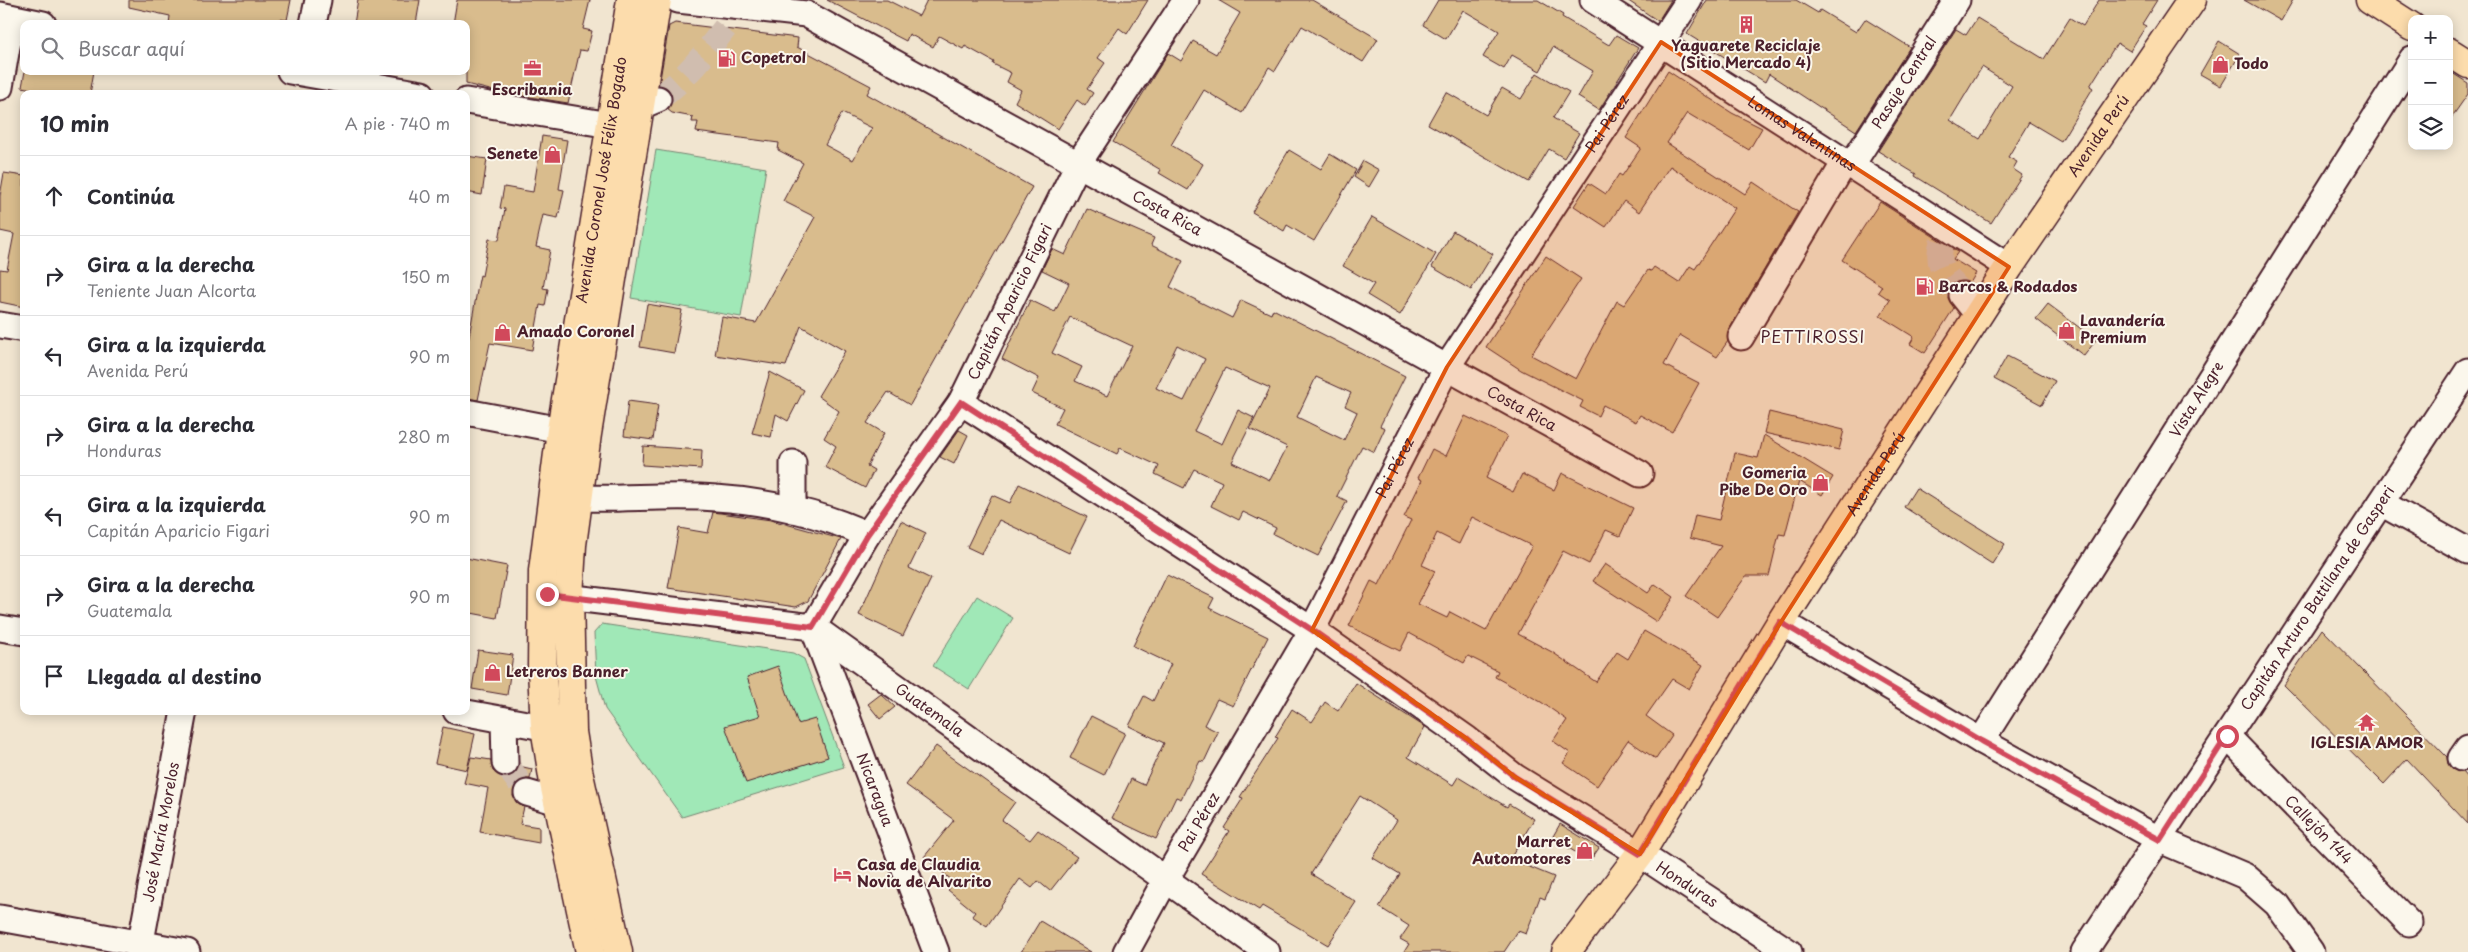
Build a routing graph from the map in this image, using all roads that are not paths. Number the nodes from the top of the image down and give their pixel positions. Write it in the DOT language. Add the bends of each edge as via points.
graph roads {
  1 [pos="318,0"];
  2 [pos="631,0"];
  3 [pos="657,0"];
  4 [pos="678,0"];
  5 [pos="1186,0"];
  6 [pos="1593,0"];
  7 [pos="1689,0"];
  8 [pos="1958,0"];
  9 [pos="2192,0"];
  10 [pos="2370,0"];
  11 [pos="811,7"];
  12 [pos="6,17"];
  13 [pos="22,20"];
  14 [pos="314,20"];
  15 [pos="2408,24"];
  16 [pos="1661,42"];
  17 [pos="2453,55"];
  18 [pos="2411,60"];
  19 [pos="2468,64"];
  20 [pos="300,78"];
  21 [pos="0,87"];
  22 [pos="392,90"];
  23 [pos="470,102"];
  24 [pos="610,125"];
  25 [pos="1078,164"];
  26 [pos="1848,164"];
  27 [pos="2009,267"];
  28 [pos="0,325"];
  29 [pos="20,328"];
  30 [pos="1741,337"];
  31 [pos="1447,367"];
  32 [pos="2468,371"];
  33 [pos="961,402"];
  34 [pos="470,413"];
  35 [pos="561,430"];
  36 [pos="793,463"];
  37 [pos="1640,474"];
  38 [pos="578,498"];
  39 [pos="2381,503"];
  40 [pos="793,510"];
  41 [pos="867,535"];
  42 [pos="2468,551"];
  43 [pos="542,594"];
  44 [pos="569,597"];
  45 [pos="1780,622"];
  46 [pos="813,627"];
  47 [pos="0,628"];
  48 [pos="1312,630"];
  49 [pos="20,631"];
  50 [pos="470,714"];
  51 [pos="183,715"];
  52 [pos="504,720"];
  53 [pos="545,728"];
  54 [pos="572,732"];
  55 [pos="2227,736"];
  56 [pos="1981,741"];
  57 [pos="505,763"];
  58 [pos="527,793"];
  59 [pos="558,802"];
  60 [pos="2160,840"];
  61 [pos="1640,854"];
  62 [pos="1166,879"];
  63 [pos="0,918"];
  64 [pos="2409,923"];
  65 [pos="140,948"];
  66 [pos="187,952"];
  67 [pos="590,952"];
  68 [pos="618,952"];
  69 [pos="936,952"];
  70 [pos="1126,952"];
  71 [pos="1267,952"];
  72 [pos="1566,952"];
  73 [pos="1789,952"];
  74 [pos="2084,952"];
  75 [pos="2311,952"];
  1 -- 14 [label="street"];
  2 -- 24 [label="main road, Avenida Coronel José Félix Bogado"];
  3 -- 38 [label="main road, Avenida Coronel José Félix Bogado" via="649,103"];
  4 -- 11 [label="street, Costa Rica" via="728,18"];
  5 -- 25 [label="street, Capitán Aparicio Figari"];
  6 -- 16 [label="street, Lomas Valentinas"];
  7 -- 16 [label="street, Pai Pérez"];
  8 -- 26 [label="street, Pasaje Central"];
  9 -- 27 [label="main road, Avenida Perú"];
  10 -- 15 [label="main road"];
  11 -- 25 [label="street, Costa Rica"];
  12 -- 13 [label="street"];
  12 -- 21 [label="street"];
  16 -- 26 [label="street, Lomas Valentinas"];
  16 -- 31 [label="street, Pai Pérez"];
  17 -- 19 [label="main road"];
  18 -- 56 [label="street, Vista Alegre"];
  20 -- 22 [label="street"];
  23 -- 24 [label="street"];
  24 -- 35 [label="main road, Avenida Coronel José Félix Bogado"];
  25 -- 31 [label="street, Costa Rica"];
  25 -- 33 [label="street, Capitán Aparicio Figari"];
  26 -- 27 [label="street, Lomas Valentinas" via="1945,235"];
  26 -- 30 [label="street, Pasaje Central"];
  27 -- 45 [label="main road, Avenida Perú" via="1970,305"];
  28 -- 29 [label="street"];
  31 -- 37 [label="street, Costa Rica"];
  31 -- 48 [label="street, Pai Pérez"];
  32 -- 39 [label="street, Capitán Arturo Battilana de Gasperi"];
  33 -- 41 [label="street, Capitán Aparicio Figari"];
  33 -- 48 [label="street, Honduras"];
  34 -- 35 [label="street"];
  35 -- 43 [label="main road, Avenida Coronel José Félix Bogado"];
  36 -- 40 [label="street"];
  38 -- 40 [label="street" via="716,498"];
  38 -- 44 [label="main road, Avenida Coronel José Félix Bogado"];
  39 -- 42 [label="street"];
  39 -- 55 [label="street, Capitán Arturo Battilana de Gasperi"];
  40 -- 41 [label="street" via="845,524"];
  41 -- 46 [label="street, Capitán Aparicio Figari"];
  43 -- 44 [label="street, Guatemala"];
  43 -- 53 [label="main road, Avenida Coronel José Félix Bogado"];
  44 -- 46 [label="street, Guatemala"];
  44 -- 54 [label="main road, Avenida Coronel José Félix Bogado"];
  45 -- 56 [label="street"];
  45 -- 61 [label="main road, Avenida Perú"];
  46 -- 62 [label="street, Guatemala"];
  46 -- 69 [label="street, Nicaragua"];
  47 -- 49 [label="street"];
  48 -- 61 [label="street, Honduras" via="1467,739 1515,777"];
  48 -- 62 [label="street, Pai Pérez"];
  50 -- 52 [label="street"];
  51 -- 65 [label="street, José María Morelos"];
  52 -- 53 [label="street"];
  52 -- 57 [label="street"];
  53 -- 54 [label="street"];
  53 -- 59 [label="main road, Avenida Coronel José Félix Bogado"];
  54 -- 68 [label="main road, Avenida Coronel José Félix Bogado"];
  55 -- 60 [label="street, Capitán Arturo Battilana de Gasperi"];
  55 -- 64 [label="street, Callejón 144"];
  56 -- 60 [label="street"];
  58 -- 59 [label="street"];
  59 -- 67 [label="main road, Avenida Coronel José Félix Bogado"];
  60 -- 74 [label="street, Capitán Arturo Battilana de Gasperi"];
  60 -- 75 [label="street" via="2245,876 2277,904"];
  61 -- 72 [label="main road, Avenida Perú"];
  61 -- 73 [label="street, Honduras"];
  62 -- 70 [label="street, Pai Pérez"];
  62 -- 71 [label="street, Guatemala"];
  63 -- 65 [label="street"];
  65 -- 66 [label="street"];
}
